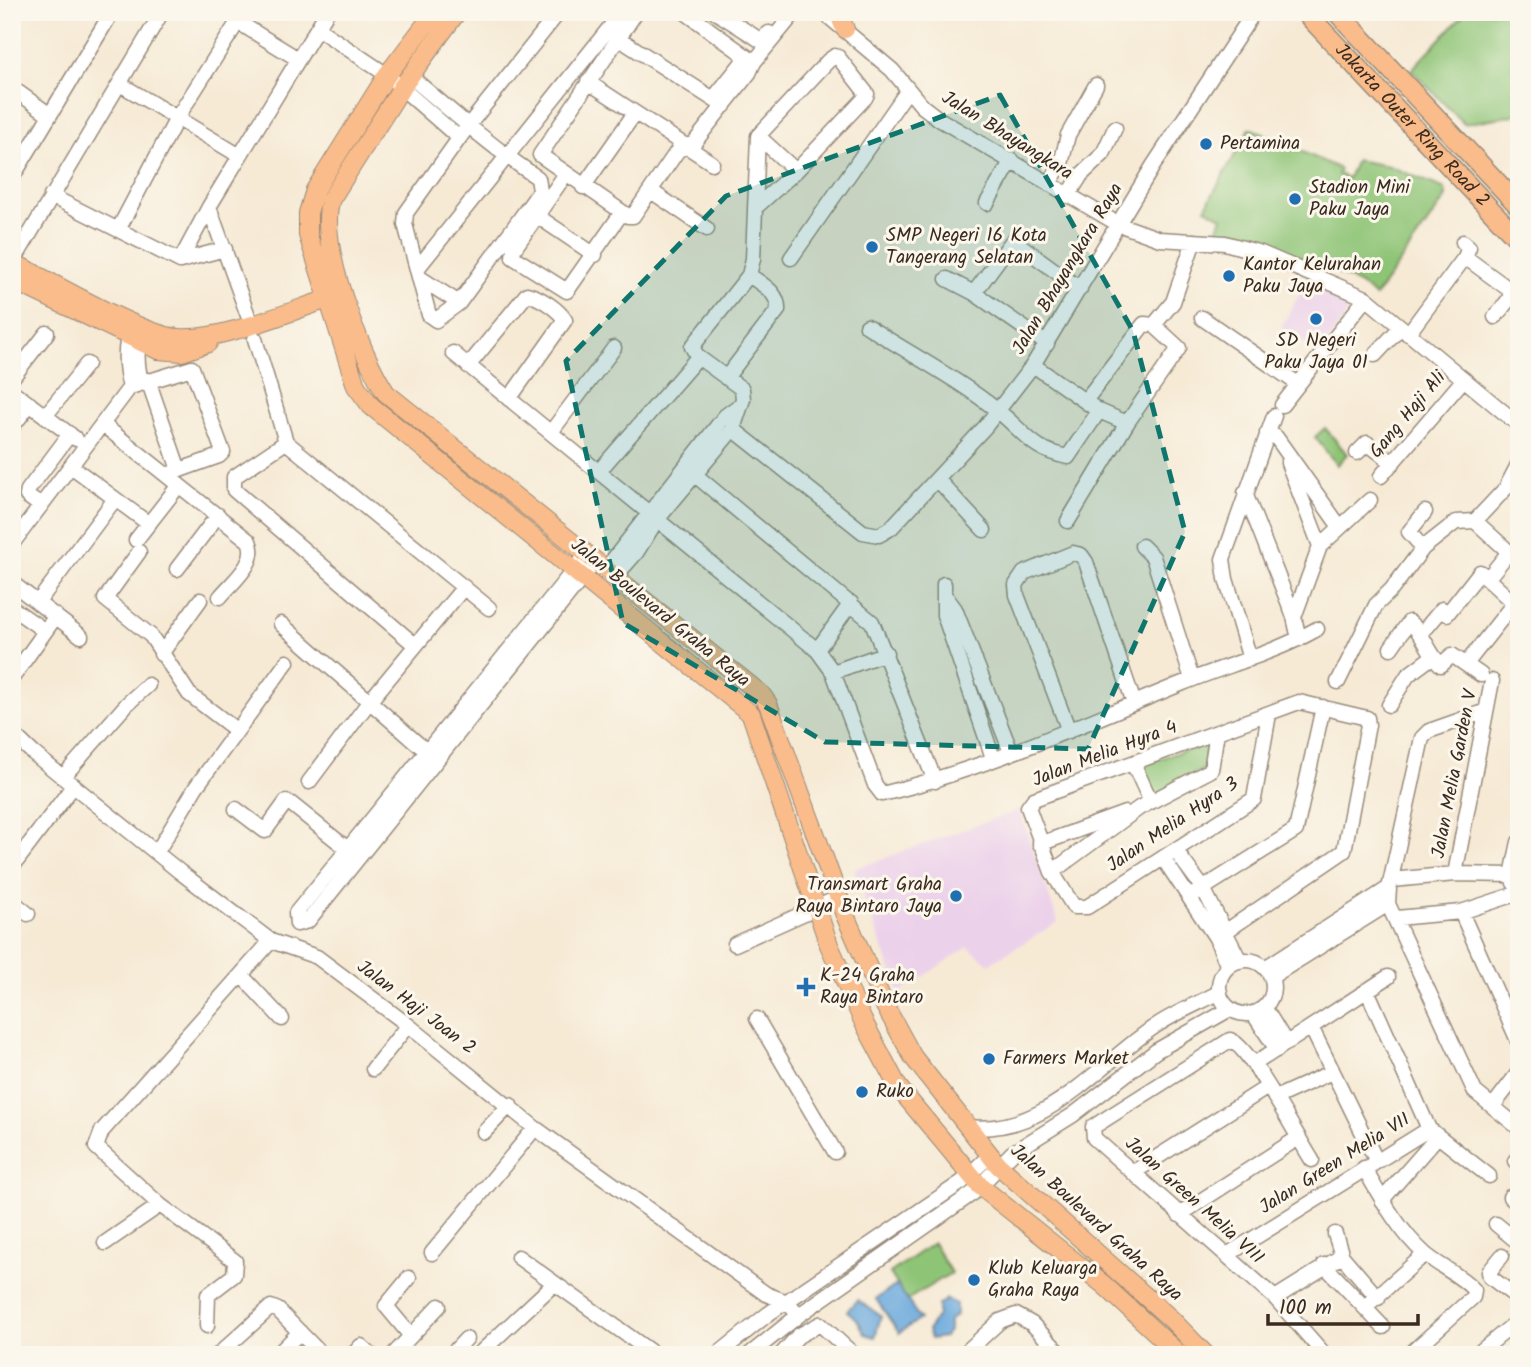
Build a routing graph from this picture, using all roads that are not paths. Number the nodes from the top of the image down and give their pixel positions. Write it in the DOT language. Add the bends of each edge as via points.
graph roads {
  1 [pos="112,12"];
  2 [pos="162,12"];
  3 [pos="327,12"];
  4 [pos="435,12"];
  5 [pos="457,12"];
  6 [pos="559,12"];
  7 [pos="622,12"];
  8 [pos="636,12"];
  9 [pos="685,12"];
  10 [pos="716,12"];
  11 [pos="795,12"];
  12 [pos="823,12"];
  13 [pos="1254,12"];
  14 [pos="1305,12"];
  15 [pos="1337,12"];
  16 [pos="241,17"];
  17 [pos="842,20"];
  18 [pos="317,29"];
  19 [pos="769,33"];
  20 [pos="618,37"];
  21 [pos="298,59"];
  22 [pos="752,60"];
  23 [pos="387,75"];
  24 [pos="406,81"];
  25 [pos="587,82"];
  26 [pos="120,85"];
  27 [pos="1096,85"];
  28 [pos="12,88"];
  29 [pos="908,90"];
  30 [pos="718,102"];
  31 [pos="635,113"];
  32 [pos="50,115"];
  33 [pos="177,118"];
  34 [pos="468,126"];
  35 [pos="1115,128"];
  36 [pos="758,136"];
  37 [pos="459,138"];
  38 [pos="687,148"];
  39 [pos="240,156"];
  40 [pos="507,157"];
  41 [pos="1012,160"];
  42 [pos="712,163"];
  43 [pos="796,171"];
  44 [pos="565,175"];
  45 [pos="12,178"];
  46 [pos="1049,184"];
  47 [pos="583,187"];
  48 [pos="651,191"];
  49 [pos="51,196"];
  50 [pos="1068,196"];
  51 [pos="987,203"];
  52 [pos="1519,206"];
  53 [pos="209,207"];
  54 [pos="755,208"];
  55 [pos="621,214"];
  56 [pos="537,216"];
  57 [pos="1118,225"];
  58 [pos="707,229"];
  59 [pos="118,230"];
  60 [pos="1519,240"];
  61 [pos="1194,241"];
  62 [pos="1463,242"];
  63 [pos="225,249"];
  64 [pos="595,255"];
  65 [pos="1465,257"];
  66 [pos="791,258"];
  67 [pos="180,261"];
  68 [pos="13,262"];
  69 [pos="419,273"];
  70 [pos="748,275"];
  71 [pos="947,279"];
  72 [pos="12,280"];
  73 [pos="1080,289"];
  74 [pos="974,293"];
  75 [pos="1366,298"];
  76 [pos="328,299"];
  77 [pos="459,303"];
  78 [pos="1495,317"];
  79 [pos="1202,318"];
  80 [pos="1154,325"];
  81 [pos="867,326"];
  82 [pos="1404,330"];
  83 [pos="136,331"];
  84 [pos="247,331"];
  85 [pos="47,333"];
  86 [pos="1047,344"];
  87 [pos="614,348"];
  88 [pos="453,353"];
  89 [pos="1375,355"];
  90 [pos="698,357"];
  91 [pos="87,364"];
  92 [pos="1032,365"];
  93 [pos="468,366"];
  94 [pos="12,378"];
  95 [pos="726,378"];
  96 [pos="1464,379"];
  97 [pos="140,383"];
  98 [pos="1298,384"];
  99 [pos="12,391"];
  100 [pos="509,399"];
  101 [pos="1085,401"];
  102 [pos="30,404"];
  103 [pos="740,405"];
  104 [pos="998,411"];
  105 [pos="1099,411"];
  106 [pos="45,415"];
  107 [pos="1126,423"];
  108 [pos="1518,423"];
  109 [pos="102,425"];
  110 [pos="12,427"];
  111 [pos="733,429"];
  112 [pos="551,432"];
  113 [pos="1267,433"];
  114 [pos="70,434"];
  115 [pos="286,442"];
  116 [pos="86,446"];
  117 [pos="1285,453"];
  118 [pos="1357,453"];
  119 [pos="1393,463"];
  120 [pos="1519,463"];
  121 [pos="71,466"];
  122 [pos="599,471"];
  123 [pos="694,474"];
  124 [pos="175,476"];
  125 [pos="1381,476"];
  126 [pos="937,479"];
  127 [pos="1245,493"];
  128 [pos="115,499"];
  129 [pos="1370,500"];
  130 [pos="41,506"];
  131 [pos="1424,512"];
  132 [pos="218,515"];
  133 [pos="652,517"];
  134 [pos="1068,521"];
  135 [pos="1475,521"];
  136 [pos="149,524"];
  137 [pos="1340,527"];
  138 [pos="984,530"];
  139 [pos="12,544"];
  140 [pos="1142,546"];
  141 [pos="1320,546"];
  142 [pos="1423,548"];
  143 [pos="600,566"];
  144 [pos="177,569"];
  145 [pos="578,575"];
  146 [pos="1488,578"];
  147 [pos="12,583"];
  148 [pos="464,587"];
  149 [pos="220,597"];
  150 [pos="200,600"];
  151 [pos="38,602"];
  152 [pos="851,603"];
  153 [pos="1516,605"];
  154 [pos="12,608"];
  155 [pos="489,608"];
  156 [pos="56,616"];
  157 [pos="1294,617"];
  158 [pos="281,624"];
  159 [pos="1427,627"];
  160 [pos="1317,629"];
  161 [pos="45,631"];
  162 [pos="81,636"];
  163 [pos="1299,639"];
  164 [pos="415,645"];
  165 [pos="1391,648"];
  166 [pos="817,650"];
  167 [pos="886,653"];
  168 [pos="161,654"];
  169 [pos="1432,657"];
  170 [pos="1250,659"];
  171 [pos="287,662"];
  172 [pos="1466,664"];
  173 [pos="833,672"];
  174 [pos="12,678"];
  175 [pos="1192,679"];
  176 [pos="1338,682"];
  177 [pos="148,685"];
  178 [pos="369,702"];
  179 [pos="1134,703"];
  180 [pos="1389,705"];
  181 [pos="1323,707"];
  182 [pos="1486,711"];
  183 [pos="1269,714"];
  184 [pos="236,730"];
  185 [pos="1069,731"];
  186 [pos="1217,732"];
  187 [pos="12,733"];
  188 [pos="1011,752"];
  189 [pos="432,756"];
  190 [pos="993,758"];
  191 [pos="1133,763"];
  192 [pos="69,781"];
  193 [pos="935,781"];
  194 [pos="309,782"];
  195 [pos="1145,805"];
  196 [pos="236,809"];
  197 [pos="1519,842"];
  198 [pos="1041,844"];
  199 [pos="157,852"];
  200 [pos="353,853"];
  201 [pos="1169,854"];
  202 [pos="12,867"];
  203 [pos="1052,872"];
  204 [pos="1455,874"];
  205 [pos="1391,884"];
  206 [pos="1516,888"];
  207 [pos="1197,892"];
  208 [pos="840,897"];
  209 [pos="12,901"];
  210 [pos="1388,904"];
  211 [pos="817,907"];
  212 [pos="1080,909"];
  213 [pos="1461,912"];
  214 [pos="28,914"];
  215 [pos="1397,918"];
  216 [pos="1221,934"];
  217 [pos="271,941"];
  218 [pos="734,944"];
  219 [pos="1231,958"];
  220 [pos="1268,972"];
  221 [pos="241,975"];
  222 [pos="1388,977"];
  223 [pos="1367,990"];
  224 [pos="1220,992"];
  225 [pos="1230,1009"];
  226 [pos="1258,1010"];
  227 [pos="282,1019"];
  228 [pos="757,1019"];
  229 [pos="408,1025"];
  230 [pos="1311,1027"];
  231 [pos="1519,1043"];
  232 [pos="1281,1046"];
  233 [pos="1108,1062"];
  234 [pos="1254,1064"];
  235 [pos="373,1069"];
  236 [pos="1332,1072"];
  237 [pos="1519,1072"];
  238 [pos="1121,1077"];
  239 [pos="1271,1093"];
  240 [pos="510,1105"];
  241 [pos="1493,1106"];
  242 [pos="968,1127"];
  243 [pos="535,1128"];
  244 [pos="1519,1128"];
  245 [pos="484,1132"];
  246 [pos="1433,1132"];
  247 [pos="1298,1138"];
  248 [pos="835,1152"];
  249 [pos="1312,1160"];
  250 [pos="1370,1164"];
  251 [pos="1000,1165"];
  252 [pos="1134,1171"];
  253 [pos="1489,1175"];
  254 [pos="982,1186"];
  255 [pos="1382,1200"];
  256 [pos="160,1205"];
  257 [pos="1180,1215"];
  258 [pos="1496,1224"];
  259 [pos="1335,1234"];
  260 [pos="1519,1242"];
  261 [pos="105,1243"];
  262 [pos="432,1253"];
  263 [pos="1425,1254"];
  264 [pos="1227,1255"];
  265 [pos="1342,1256"];
  266 [pos="1502,1256"];
  267 [pos="518,1257"];
  268 [pos="1324,1265"];
  269 [pos="409,1278"];
  270 [pos="554,1284"];
  271 [pos="1275,1298"];
  272 [pos="1378,1298"];
  273 [pos="1519,1299"];
  274 [pos="787,1302"];
  275 [pos="439,1306"];
  276 [pos="1365,1307"];
  277 [pos="799,1315"];
  278 [pos="1519,1320"];
  279 [pos="207,1326"];
  280 [pos="1383,1327"];
  281 [pos="300,1332"];
  282 [pos="411,1336"];
  283 [pos="466,1339"];
  284 [pos="1057,1353"];
  285 [pos="218,1355"];
  286 [pos="278,1355"];
  287 [pos="322,1355"];
  288 [pos="353,1355"];
  289 [pos="371,1355"];
  290 [pos="393,1355"];
  291 [pos="452,1355"];
  292 [pos="478,1355"];
  293 [pos="655,1355"];
  294 [pos="717,1355"];
  295 [pos="749,1355"];
  296 [pos="781,1355"];
  297 [pos="853,1355"];
  298 [pos="963,1355"];
  299 [pos="1180,1355"];
  300 [pos="1206,1355"];
  301 [pos="1325,1355"];
  302 [pos="1409,1355"];
  303 [pos="1476,1355"];
  1 -- 32 [label="street"];
  2 -- 26 [label="street"];
  3 -- 18 [label="street"];
  4 -- 23 [label="main road, Jalan Boulevard Graha Raya"];
  5 -- 24 [label="main road, Jalan Boulevard Graha Raya"];
  6 -- 34 [label="street"];
  7 -- 40 [label="street"];
  8 -- 20 [label="street"];
  9 -- 22 [label="street"];
  10 -- 19 [label="street" via="760,40"];
  11 -- 22 [label="street"];
  12 -- 17 [label="street, Jalan Bhayangkara"];
  13 -- 57 [label="street, Jalan Bhayangkara Raya"];
  14 -- 60 [label="highway, Jakarta Outer Ring Road 2"];
  15 -- 52 [label="highway, Jakarta Outer Ring Road 2"];
  16 -- 21 [label="street"];
  16 -- 33 [label="street"];
  17 -- 29 [label="street, Jalan Bhayangkara"];
  18 -- 21 [label="street"];
  18 -- 23 [label="street"];
  20 -- 25 [label="street"];
  20 -- 30 [label="street"];
  21 -- 39 [label="street"];
  22 -- 30 [label="street" via="741,64 736,81"];
  23 -- 24 [label="street"];
  23 -- 76 [label="main road, Jalan Boulevard Graha Raya" via="310,201 308,235"];
  24 -- 34 [label="street"];
  24 -- 37 [label="street"];
  24 -- 143 [label="main road, Jalan Boulevard Graha Raya" via="331,199 327,213 332,254 372,371 386,393"];
  25 -- 31 [label="street"];
  25 -- 44 [label="street" via="540,156"];
  26 -- 33 [label="street"];
  26 -- 49 [label="street"];
  27 -- 46 [label="street" via="1068,135 1061,164"];
  28 -- 32 [label="street"];
  29 -- 41 [label="street, Jalan Bhayangkara" via="939,119"];
  29 -- 66 [label="street"];
  30 -- 38 [label="street"];
  31 -- 38 [label="street"];
  31 -- 47 [label="street"];
  32 -- 45 [label="street"];
  33 -- 39 [label="street"];
  33 -- 59 [label="street"];
  34 -- 37 [label="street"];
  34 -- 40 [label="street"];
  35 -- 50 [label="street" via="1103,154"];
  36 -- 43 [label="street"];
  36 -- 43 [label="street" via="828,61 838,57 867,94"];
  36 -- 54 [label="street"];
  37 -- 69 [label="street" via="406,213"];
  38 -- 42 [label="street"];
  38 -- 48 [label="street" via="678,150"];
  39 -- 53 [label="street"];
  40 -- 69 [label="street"];
  40 -- 77 [label="street" via="538,178 540,191"];
  41 -- 46 [label="street, Jalan Bhayangkara"];
  41 -- 51 [label="street"];
  43 -- 54 [label="street"];
  44 -- 47 [label="street"];
  44 -- 56 [label="street"];
  46 -- 50 [label="street, Jalan Bhayangkara"];
  47 -- 55 [label="street"];
  48 -- 55 [label="street" via="633,216"];
  48 -- 58 [label="street"];
  49 -- 59 [label="street"];
  49 -- 68 [label="street"];
  50 -- 57 [label="street, Jalan Bhayangkara"];
  53 -- 63 [label="street"];
  53 -- 67 [label="street"];
  54 -- 70 [label="street"];
  55 -- 64 [label="street"];
  56 -- 64 [label="street"];
  56 -- 64 [label="street" via="513,257 567,291"];
  57 -- 61 [label="street, Jalan Bhayangkara" via="1160,239"];
  57 -- 73 [label="street, Jalan Bhayangkara Raya"];
  59 -- 67 [label="street"];
  61 -- 75 [label="street, Jalan Bhayangkara" via="1261,253"];
  61 -- 80 [label="street" via="1173,302"];
  62 -- 65 [label="street" via="1469,247"];
  63 -- 67 [label="street"];
  63 -- 84 [label="street"];
  65 -- 78 [label="street" via="1510,290 1510,298"];
  65 -- 82 [label="street"];
  68 -- 83 [label="main road"];
  69 -- 77 [label="street"];
  69 -- 77 [label="street" via="432,320"];
  70 -- 90 [label="street" via="695,341 692,347"];
  70 -- 95 [label="street" via="774,294 778,310"];
  71 -- 74 [label="street"];
  72 -- 83 [label="main road"];
  73 -- 74 [label="street" via="1013,240"];
  73 -- 86 [label="street, Jalan Bhayangkara Raya"];
  74 -- 86 [label="street"];
  75 -- 82 [label="street, Jalan Bhayangkara"];
  75 -- 98 [label="street"];
  76 -- 84 [label="main road"];
  76 -- 145 [label="main road, Jalan Boulevard Graha Raya" via="356,386 371,405"];
  79 -- 98 [label="street"];
  80 -- 101 [label="street" via="1144,324"];
  80 -- 107 [label="street" via="1179,348"];
  81 -- 104 [label="street"];
  82 -- 89 [label="street"];
  82 -- 96 [label="street, Jalan Bhayangkara"];
  83 -- 84 [label="main road" via="158,350 181,352"];
  83 -- 97 [label="street"];
  84 -- 115 [label="street"];
  85 -- 94 [label="street"];
  86 -- 92 [label="street, Jalan Bhayangkara Raya"];
  87 -- 112 [label="street"];
  88 -- 93 [label="street"];
  90 -- 95 [label="street"];
  90 -- 122 [label="street"];
  91 -- 106 [label="street"];
  92 -- 101 [label="street"];
  92 -- 104 [label="street, Jalan Bhayangkara Raya"];
  93 -- 100 [label="street"];
  93 -- 100 [label="street" via="527,294 562,315 565,320"];
  95 -- 103 [label="street" via="742,389"];
  96 -- 108 [label="street, Jalan Bhayangkara"];
  96 -- 119 [label="street, Gang Haji Ali"];
  97 -- 109 [label="street"];
  97 -- 124 [label="street"];
  97 -- 124 [label="street" via="195,370 223,447 219,456"];
  98 -- 113 [label="street"];
  99 -- 102 [label="street"];
  100 -- 112 [label="street"];
  101 -- 105 [label="street"];
  102 -- 106 [label="street"];
  102 -- 110 [label="street"];
  103 -- 111 [label="street"];
  103 -- 133 [label="street" via="726,416"];
  104 -- 105 [label="street" via="1036,448 1068,457"];
  104 -- 126 [label="street, Jalan Bhayangkara Raya"];
  105 -- 107 [label="street"];
  106 -- 114 [label="street"];
  107 -- 134 [label="street"];
  109 -- 116 [label="street"];
  109 -- 124 [label="street"];
  111 -- 123 [label="street"];
  111 -- 126 [label="street, Jalan Bhayangkara Raya" via="863,532 879,535 891,528"];
  112 -- 122 [label="street"];
  113 -- 117 [label="street" via="1276,437"];
  113 -- 127 [label="street"];
  114 -- 116 [label="street"];
  114 -- 130 [label="street" via="28,490 27,496"];
  115 -- 148 [label="street"];
  115 -- 164 [label="street" via="234,477 236,494"];
  116 -- 121 [label="street"];
  117 -- 137 [label="street"];
  117 -- 141 [label="street"];
  118 -- 119 [label="street" via="1367,443"];
  119 -- 125 [label="street, Gang Haji Ali"];
  120 -- 135 [label="street" via="1506,488"];
  121 -- 128 [label="street"];
  121 -- 130 [label="street"];
  122 -- 133 [label="street"];
  123 -- 133 [label="street"];
  123 -- 152 [label="street"];
  124 -- 132 [label="street"];
  124 -- 136 [label="street"];
  126 -- 138 [label="street"];
  127 -- 157 [label="street"];
  127 -- 170 [label="street" via="1223,559"];
  128 -- 136 [label="street"];
  128 -- 151 [label="street"];
  129 -- 137 [label="street"];
  130 -- 139 [label="street"];
  131 -- 142 [label="street" via="1409,532"];
  132 -- 144 [label="street"];
  132 -- 149 [label="street" via="249,541 253,550 251,560"];
  133 -- 143 [label="street"];
  133 -- 166 [label="street"];
  135 -- 142 [label="street" via="1456,522"];
  135 -- 146 [label="street" via="1509,552"];
  136 -- 168 [label="street" via="105,598 152,636"];
  137 -- 141 [label="street"];
  140 -- 175 [label="street" via="1153,557"];
  141 -- 157 [label="street"];
  142 -- 176 [label="street" via="1368,617"];
  143 -- 145 [label="street"];
  143 -- 208 [label="main road, Jalan Boulevard Graha Raya" via="768,704"];
  145 -- 189 [label="street"];
  145 -- 211 [label="main road, Jalan Boulevard Graha Raya" via="751,714"];
  146 -- 153 [label="street"];
  146 -- 159 [label="street" via="1479,572 1447,614 1442,610"];
  147 -- 151 [label="street"];
  148 -- 155 [label="street"];
  148 -- 164 [label="street"];
  150 -- 168 [label="street"];
  151 -- 156 [label="street"];
  152 -- 166 [label="street"];
  152 -- 167 [label="street" via="872,622"];
  153 -- 172 [label="street"];
  154 -- 161 [label="street"];
  156 -- 161 [label="street"];
  156 -- 162 [label="street"];
  157 -- 163 [label="street"];
  158 -- 178 [label="street"];
  160 -- 163 [label="street"];
  161 -- 174 [label="street"];
  163 -- 170 [label="street"];
  164 -- 178 [label="street"];
  165 -- 169 [label="street" via="1409,622 1422,632"];
  166 -- 173 [label="street"];
  167 -- 173 [label="street"];
  167 -- 193 [label="street"];
  168 -- 184 [label="street" via="189,694"];
  169 -- 172 [label="street" via="1441,665 1452,655"];
  169 -- 180 [label="street" via="1408,675"];
  170 -- 175 [label="street"];
  171 -- 184 [label="street"];
  172 -- 182 [label="street, Jalan Melia Garden V" via="1486,678"];
  173 -- 193 [label="street" via="874,785 882,794"];
  175 -- 179 [label="street"];
  177 -- 192 [label="street" via="127,704"];
  178 -- 189 [label="street"];
  178 -- 194 [label="street"];
  179 -- 185 [label="street"];
  179 -- 185 [label="street" via="1081,555 1073,553 1024,573 1016,584 1017,595"];
  181 -- 183 [label="street, Jalan Melia Hyra 4" via="1299,702"];
  181 -- 207 [label="street" via="1296,830"];
  181 -- 216 [label="street, Jalan Melia Hyra 4" via="1367,718 1344,851"];
  182 -- 204 [label="street, Jalan Melia Garden V"];
  182 -- 205 [label="street" via="1429,731 1422,738"];
  183 -- 186 [label="street, Jalan Melia Hyra 4"];
  183 -- 201 [label="street, Jalan Melia Hyra 3" via="1254,799"];
  184 -- 199 [label="street"];
  185 -- 188 [label="street"];
  186 -- 191 [label="street, Jalan Melia Hyra 4"];
  186 -- 195 [label="street" via="1211,770"];
  187 -- 192 [label="street, Jalan Haji Joan 2"];
  188 -- 190 [label="street"];
  188 -- 190 [label="street" via="945,590 944,615"];
  189 -- 200 [label="street"];
  190 -- 193 [label="street"];
  191 -- 195 [label="street"];
  191 -- 198 [label="street, Jalan Melia Hyra 4" via="1034,799 1028,807"];
  192 -- 199 [label="street, Jalan Haji Joan 2"];
  192 -- 202 [label="street"];
  195 -- 198 [label="street"];
  195 -- 203 [label="street"];
  196 -- 200 [label="street" via="265,831 286,802 290,803"];
  197 -- 206 [label="street"];
  198 -- 203 [label="street, Jalan Melia Hyra 4"];
  199 -- 217 [label="street, Jalan Haji Joan 2"];
  200 -- 200 [label="street" via="306,923 297,924 296,913"];
  201 -- 207 [label="street"];
  201 -- 212 [label="street, Jalan Melia Hyra 3"];
  203 -- 212 [label="street, Jalan Melia Hyra 4" via="1074,907"];
  204 -- 205 [label="street"];
  204 -- 206 [label="street"];
  205 -- 210 [label="street"];
  205 -- 220 [label="street"];
  206 -- 213 [label="street"];
  207 -- 216 [label="street"];
  208 -- 211 [label="street"];
  208 -- 242 [label="main road, Jalan Boulevard Graha Raya" via="899,1035"];
  209 -- 214 [label="street"];
  210 -- 215 [label="street"];
  210 -- 220 [label="street"];
  211 -- 218 [label="street"];
  211 -- 254 [label="main road, Jalan Boulevard Graha Raya" via="828,945 898,1087"];
  213 -- 215 [label="street"];
  213 -- 231 [label="street"];
  215 -- 241 [label="street" via="1475,1092"];
  216 -- 219 [label="street"];
  217 -- 221 [label="street"];
  217 -- 229 [label="street, Jalan Haji Joan 2" via="317,957"];
  219 -- 220 [label="street" via="1253,961"];
  219 -- 224 [label="street" via="1220,979"];
  220 -- 226 [label="street" via="1272,993"];
  221 -- 227 [label="street"];
  221 -- 256 [label="street" via="102,1131 96,1147"];
  222 -- 223 [label="street"];
  223 -- 230 [label="street"];
  223 -- 246 [label="street"];
  224 -- 225 [label="street"];
  224 -- 233 [label="street" via="1158,1024"];
  225 -- 226 [label="street" via="1241,1014"];
  225 -- 238 [label="street" via="1156,1051"];
  226 -- 232 [label="street"];
  228 -- 248 [label="street"];
  229 -- 235 [label="street"];
  229 -- 240 [label="street, Jalan Haji Joan 2"];
  230 -- 232 [label="street"];
  230 -- 236 [label="street"];
  232 -- 234 [label="street"];
  233 -- 238 [label="street"];
  233 -- 242 [label="street" via="1053,1106 1010,1127"];
  234 -- 239 [label="street"];
  234 -- 252 [label="street, Jalan Green Melia VIII" via="1237,1042 1230,1040 1093,1127 1094,1138"];
  236 -- 239 [label="street"];
  236 -- 250 [label="street"];
  237 -- 241 [label="street"];
  238 -- 251 [label="street"];
  239 -- 247 [label="street"];
  239 -- 252 [label="street"];
  240 -- 243 [label="street, Jalan Haji Joan 2"];
  240 -- 245 [label="street"];
  241 -- 244 [label="street"];
  242 -- 251 [label="main road, Jalan Boulevard Graha Raya"];
  243 -- 262 [label="street"];
  243 -- 274 [label="street, Jalan Haji Joan 2" via="766,1294"];
  246 -- 250 [label="street, Jalan Green Melia VII"];
  246 -- 253 [label="street"];
  246 -- 255 [label="street"];
  247 -- 249 [label="street"];
  247 -- 257 [label="street"];
  250 -- 255 [label="street"];
  250 -- 264 [label="street, Jalan Green Melia VII"];
  251 -- 254 [label="street"];
  251 -- 254 [label="main road" via="1002,1174 992,1188"];
  251 -- 300 [label="main road, Jalan Boulevard Graha Raya"];
  252 -- 257 [label="street, Jalan Green Melia VIII"];
  254 -- 274 [label="street"];
  254 -- 277 [label="street"];
  254 -- 299 [label="main road, Jalan Boulevard Graha Raya" via="1104,1285"];
  255 -- 263 [label="street"];
  256 -- 261 [label="street"];
  256 -- 279 [label="street" via="235,1261 234,1275 208,1294"];
  257 -- 264 [label="street, Jalan Green Melia VIII"];
  258 -- 260 [label="street"];
  259 -- 265 [label="street"];
  263 -- 272 [label="street"];
  263 -- 302 [label="street" via="1474,1292"];
  264 -- 271 [label="street, Jalan Green Melia VIII"];
  265 -- 268 [label="street"];
  265 -- 272 [label="street"];
  266 -- 273 [label="street" via="1490,1277"];
  267 -- 270 [label="street"];
  268 -- 271 [label="street"];
  268 -- 276 [label="street"];
  269 -- 282 [label="street" via="386,1306"];
  270 -- 292 [label="street"];
  270 -- 293 [label="street"];
  271 -- 301 [label="street, Jalan Green Melia VIII"];
  272 -- 276 [label="street"];
  274 -- 277 [label="street, Jalan Haji Joan 2"];
  274 -- 294 [label="street"];
  275 -- 282 [label="street"];
  276 -- 280 [label="street"];
  277 -- 295 [label="street"];
  278 -- 303 [label="street"];
  281 -- 285 [label="street" via="271,1307"];
  281 -- 286 [label="street"];
  281 -- 287 [label="street"];
  282 -- 290 [label="street"];
  283 -- 291 [label="street"];
  284 -- 298 [label="street" via="1032,1324 1016,1315 1000,1321"];
  288 -- 289 [label="street" via="361,1346"];
  296 -- 297 [label="street" via="798,1336 820,1324"];
}
